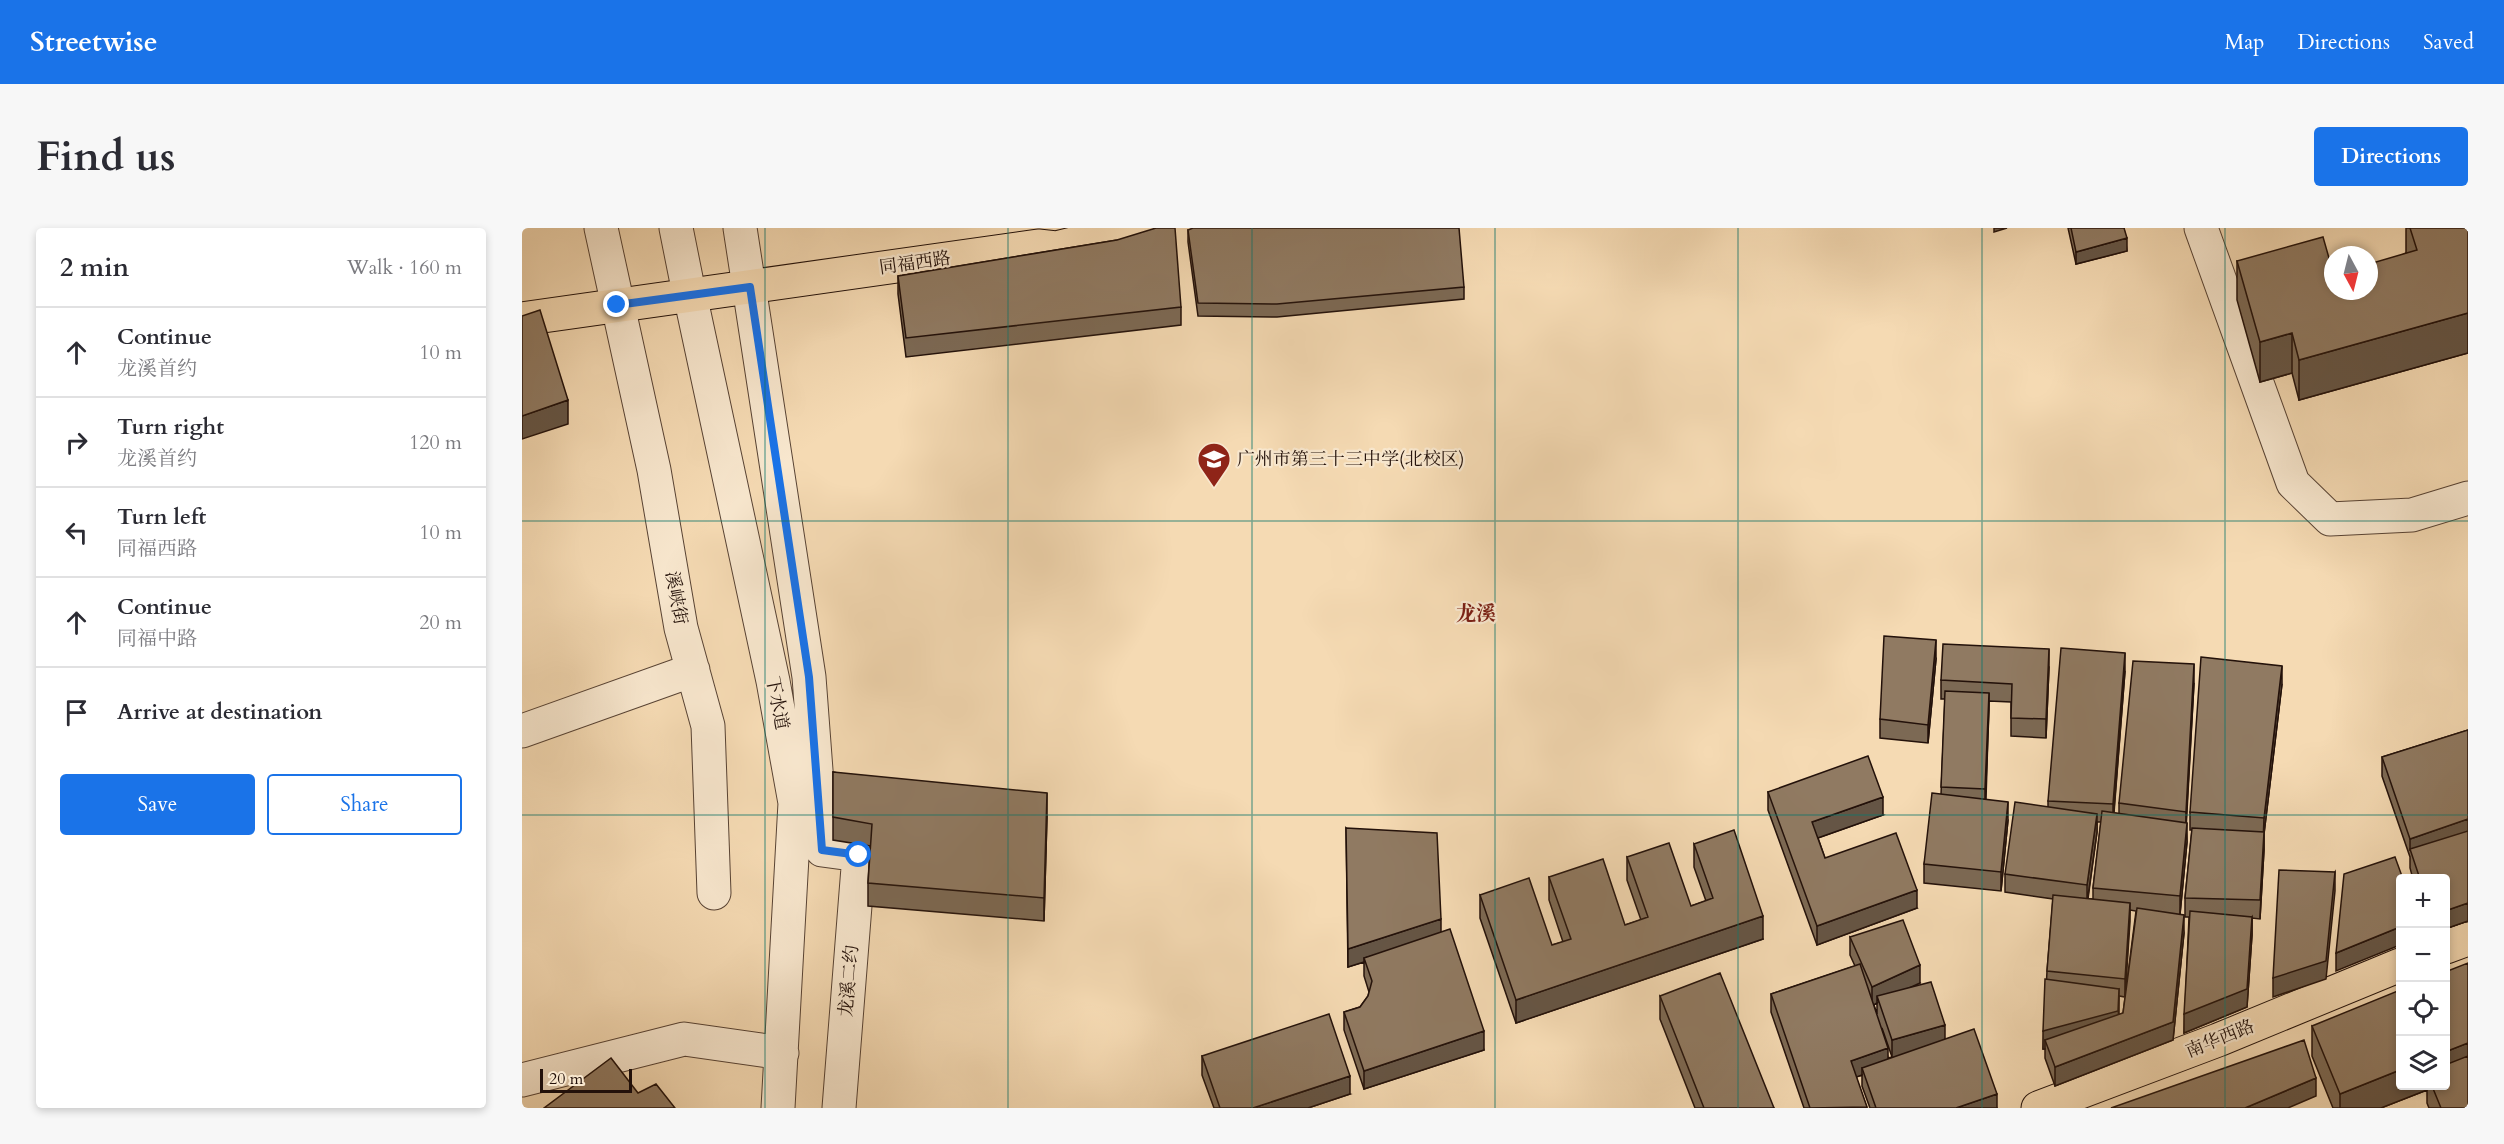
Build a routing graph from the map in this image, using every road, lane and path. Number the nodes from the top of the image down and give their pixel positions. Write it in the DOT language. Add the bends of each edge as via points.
graph roads {
  1 [pos="601,228"];
  2 [pos="676,228"];
  3 [pos="740,228"];
  4 [pos="1138,228"];
  5 [pos="2201,228"];
  6 [pos="750,287"];
  7 [pos="690,294"];
  8 [pos="617,305"];
  9 [pos="522,318"];
  10 [pos="2468,498"];
  11 [pos="693,670"];
  12 [pos="522,731"];
  13 [pos="714,893"];
  14 [pos="2468,939"];
  15 [pos="2450,945"];
  16 [pos="2396,967"];
  17 [pos="782,1053"];
  18 [pos="522,1080"];
  19 [pos="778,1108"];
  20 [pos="839,1108"];
  21 [pos="2038,1108"];
  1 -- 8 [label="street, 溪峡街"];
  2 -- 7 [label="street, 下水道"];
  3 -- 6 [label="street"];
  4 -- 6 [label="main road, 同福西路" via="1056,248 1038,246"];
  5 -- 10 [label="street" via="2293,483 2330,519 2412,515"];
  6 -- 7 [label="main road, 同福西路"];
  6 -- 20 [label="street, 龙溪二约" via="809,677 822,850 859,855"];
  7 -- 8 [label="main road, 同福西路"];
  7 -- 17 [label="street, 下水道" via="773,681 795,803"];
  8 -- 9 [label="main road, 同福西路"];
  8 -- 11 [label="street, 溪峡街" via="654,470 681,628"];
  11 -- 12 [label="street"];
  11 -- 13 [label="street, 溪峡街" via="708,726"];
  14 -- 15 [label="main road"];
  16 -- 21 [label="main road, 南华西路"];
  17 -- 18 [label="street" via="684,1039"];
  17 -- 19 [label="street, 下水道"];
}
